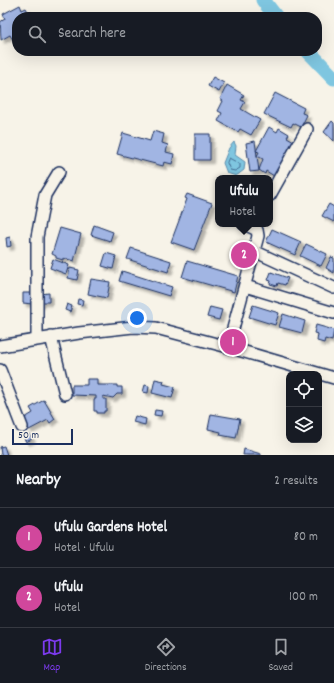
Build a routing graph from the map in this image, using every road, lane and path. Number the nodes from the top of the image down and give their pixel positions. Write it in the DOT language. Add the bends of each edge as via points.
graph roads {
  1 [pos="307,129"];
  2 [pos="59,172"];
  3 [pos="273,190"];
  4 [pos="253,227"];
  5 [pos="254,252"];
  6 [pos="245,286"];
  7 [pos="334,288"];
  8 [pos="334,313"];
  9 [pos="52,337"];
  10 [pos="37,339"];
  11 [pos="0,346"];
  12 [pos="228,347"];
  13 [pos="0,370"];
  14 [pos="334,378"];
  15 [pos="65,394"];
  16 [pos="22,427"];
  1 -- 3 [label="street"];
  2 -- 10 [label="street" via="45,195 37,237"];
  4 -- 5 [label="street" via="258,231"];
  5 -- 6 [label="street"];
  5 -- 7 [label="street"];
  6 -- 8 [label="street"];
  6 -- 12 [label="street"];
  9 -- 10 [label="street"];
  9 -- 12 [label="street" via="146,327"];
  9 -- 15 [label="street"];
  10 -- 11 [label="street"];
  12 -- 14 [label="street"];
  13 -- 16 [label="street"];
}
